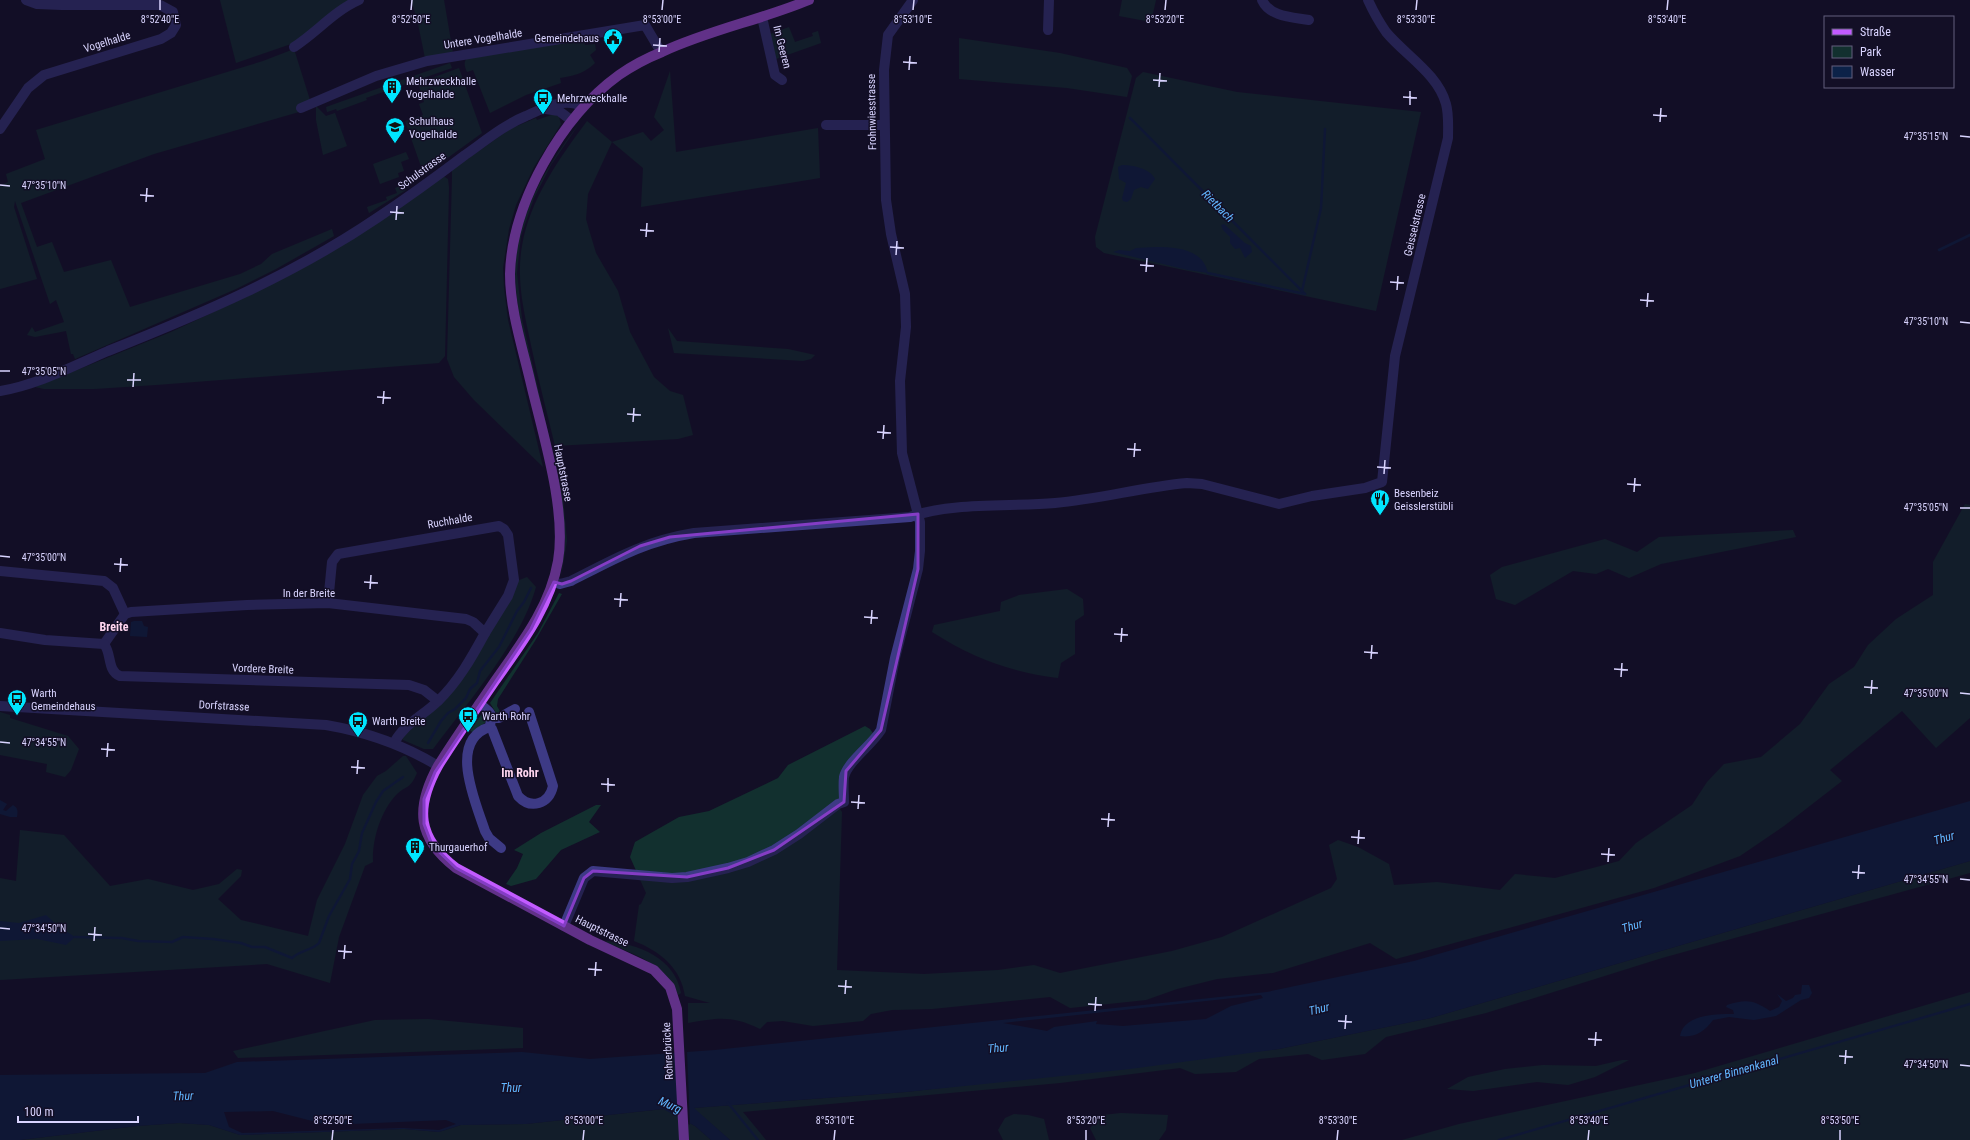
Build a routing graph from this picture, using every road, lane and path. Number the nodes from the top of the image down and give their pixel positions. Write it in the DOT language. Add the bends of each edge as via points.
graph roads {
  1 [pos="26,0"];
  2 [pos="358,0"];
  3 [pos="809,0"];
  4 [pos="913,0"];
  5 [pos="1049,0"];
  6 [pos="1262,0"];
  7 [pos="1368,0"];
  8 [pos="762,17"];
  9 [pos="1309,20"];
  10 [pos="1048,30"];
  11 [pos="294,47"];
  12 [pos="660,52"];
  13 [pos="782,80"];
  14 [pos="301,108"];
  15 [pos="540,110"];
  16 [pos="579,116"];
  17 [pos="826,125"];
  18 [pos="884,125"];
  19 [pos="0,129"];
  20 [pos="0,392"];
  21 [pos="918,514"];
  22 [pos="0,571"];
  23 [pos="554,582"];
  24 [pos="328,603"];
  25 [pos="125,614"];
  26 [pos="0,633"];
  27 [pos="485,633"];
  28 [pos="104,644"];
  29 [pos="438,701"];
  30 [pos="479,704"];
  31 [pos="0,706"];
  32 [pos="515,709"];
  33 [pos="529,712"];
  34 [pos="491,722"];
  35 [pos="394,743"];
  36 [pos="438,766"];
  37 [pos="501,848"];
  38 [pos="564,926"];
  39 [pos="677,1009"];
  40 [pos="684,1140"];
  1 -- 19 [label="street, Vogelhalde" via="37,4 62,5 160,5 170,8 176,25 167,36 44,75 28,88"];
  2 -- 11 [label="street"];
  3 -- 8 [label="main road, Hauptstrasse"];
  4 -- 18 [label="street, Frohnwiesstrasse" via="886,41"];
  5 -- 10 [label="street"];
  6 -- 9 [label="street" via="1272,13"];
  7 -- 21 [label="street, Geisselstrasse" via="1387,32 1440,90 1449,120 1448,138 1395,356 1382,482 1365,488 1279,504 1202,484 1188,483 1056,503 950,509"];
  8 -- 12 [label="main road, Hauptstrasse"];
  8 -- 13 [label="street, Im Geeren" via="775,75"];
  12 -- 14 [label="street, Untere Vogelhalde" via="645,25 427,61 376,76"];
  12 -- 16 [label="main road, Hauptstrasse" via="619,75"];
  15 -- 16 [label="street, Schulstrasse"];
  15 -- 16 [label="street, Schulstrasse" via="563,103 576,104"];
  15 -- 20 [label="street, Schulstrasse" via="502,128 394,206 296,267 239,296 35,381"];
  16 -- 23 [label="main road, Hauptstrasse" via="546,161 520,216 510,277 519,334 557,505 560,547"];
  17 -- 18 [label="street"];
  18 -- 21 [label="street, Frohnwiesstrasse" via="886,200 890,231 905,294 906,327 900,381 902,453"];
  21 -- 23 [label="street" via="910,517 670,537 640,546 571,581 560,584"];
  21 -- 38 [label="street, Frohnwiesstrasse" via="918,569 895,658 883,723 874,741 846,771 844,802 774,850 728,868 672,878 593,871 584,878"];
  22 -- 25 [label="street" via="104,581 113,588"];
  23 -- 30 [label="main road, Hauptstrasse" via="531,629"];
  24 -- 25 [label="street, In der Breite" via="164,609"];
  24 -- 27 [label="street, In der Breite" via="466,619"];
  24 -- 27 [label="street, Ruchhalde" via="332,562 338,554 499,526 508,535 514,580 508,596"];
  25 -- 28 [label="street"];
  26 -- 28 [label="street" via="45,640"];
  27 -- 29 [label="street" via="453,685"];
  28 -- 29 [label="street, Vordere Breite" via="108,649 112,670 120,676 408,685 424,690"];
  29 -- 35 [label="street" via="403,730"];
  30 -- 34 [label="street" via="489,710"];
  30 -- 36 [label="main road, Hauptstrasse"];
  31 -- 35 [label="street, Dorfstrasse" via="301,722 354,730"];
  32 -- 34 [label="street"];
  33 -- 34 [label="street" via="553,786 548,797 538,804 526,803 518,796"];
  34 -- 37 [label="street" via="472,742 468,754 467,773 485,831"];
  35 -- 36 [label="street, Dorfstrasse"];
  36 -- 38 [label="main road, Hauptstrasse" via="427,790 423,810 424,824 438,853 456,868"];
  38 -- 39 [label="main road, Hauptstrasse" via="654,970 673,994"];
  39 -- 40 [label="main road, Rohrerbrücke"];
}
